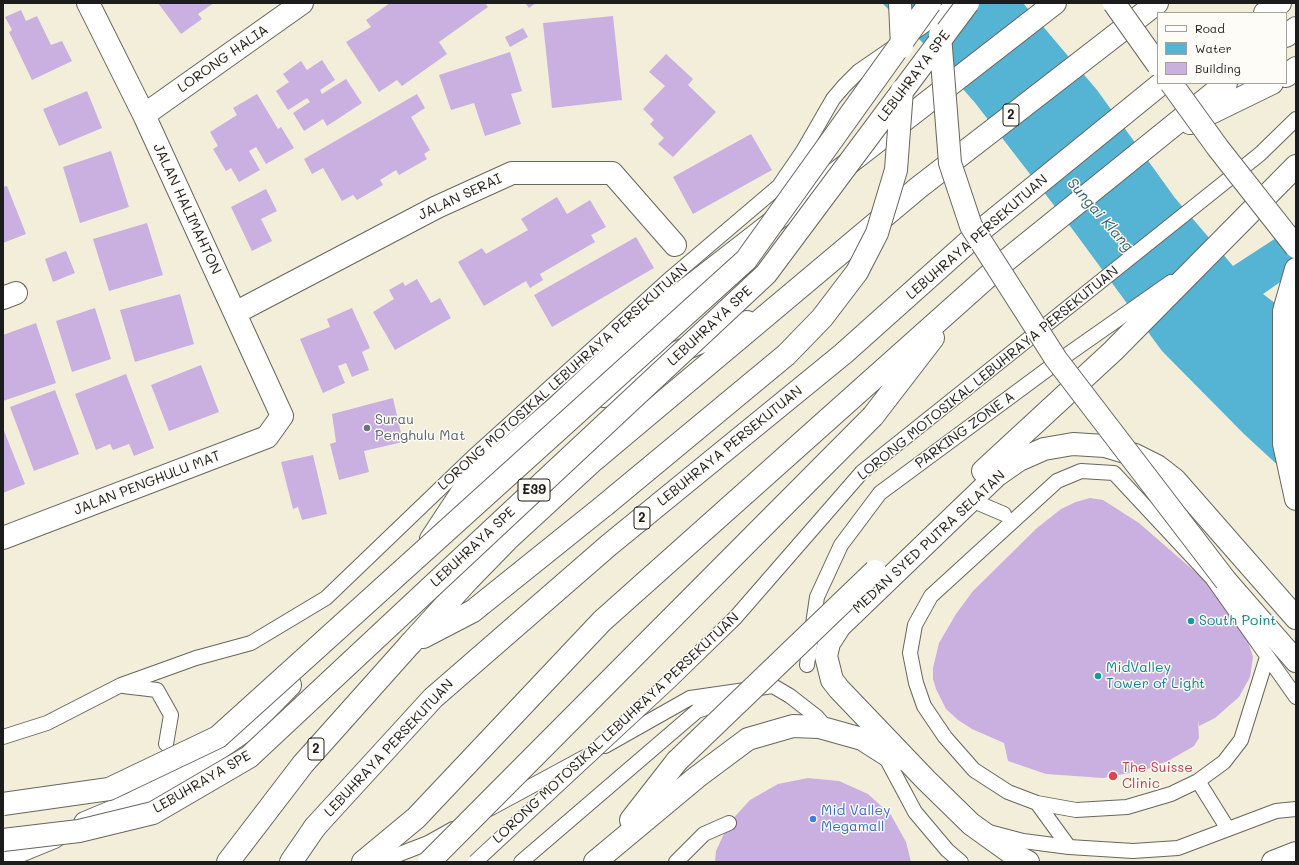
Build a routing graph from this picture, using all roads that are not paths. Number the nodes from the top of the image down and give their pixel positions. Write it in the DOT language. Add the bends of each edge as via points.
graph roads {
  1 [pos="88,3"];
  2 [pos="302,3"];
  3 [pos="900,3"];
  4 [pos="930,3"];
  5 [pos="939,3"];
  6 [pos="956,3"];
  7 [pos="968,3"];
  8 [pos="1055,3"];
  9 [pos="1114,3"];
  10 [pos="1158,3"];
  11 [pos="1280,3"];
  12 [pos="1266,12"];
  13 [pos="1296,28"];
  14 [pos="1287,35"];
  15 [pos="1296,68"];
  16 [pos="1157,71"];
  17 [pos="1287,75"];
  18 [pos="1157,83"];
  19 [pos="1166,84"];
  20 [pos="1225,84"];
  21 [pos="1270,84"];
  22 [pos="144,115"];
  23 [pos="1296,119"];
  24 [pos="1151,142"];
  25 [pos="1296,166"];
  26 [pos="675,245"];
  27 [pos="1296,246"];
  28 [pos="1207,256"];
  29 [pos="1296,269"];
  30 [pos="964,297"];
  31 [pos="770,312"];
  32 [pos="235,313"];
  33 [pos="282,416"];
  34 [pos="1296,499"];
  35 [pos="971,500"];
  36 [pos="1004,514"];
  37 [pos="3,538"];
  38 [pos="404,580"];
  39 [pos="1296,618"];
  40 [pos="411,643"];
  41 [pos="1268,657"];
  42 [pos="1296,661"];
  43 [pos="807,665"];
  44 [pos="121,685"];
  45 [pos="773,686"];
  46 [pos="282,692"];
  47 [pos="1296,697"];
  48 [pos="820,720"];
  49 [pos="3,737"];
  50 [pos="166,744"];
  51 [pos="884,753"];
  52 [pos="926,780"];
  53 [pos="1198,781"];
  54 [pos="3,803"];
  55 [pos="1037,803"];
  56 [pos="1296,809"];
  57 [pos="729,823"];
  58 [pos="977,828"];
  59 [pos="1228,829"];
  60 [pos="3,840"];
  61 [pos="1069,847"];
  62 [pos="1296,853"];
  63 [pos="600,857"];
  64 [pos="3,858"];
  65 [pos="228,862"];
  66 [pos="291,862"];
  67 [pos="363,862"];
  68 [pos="379,862"];
  69 [pos="430,862"];
  70 [pos="475,862"];
  71 [pos="521,862"];
  72 [pos="676,862"];
  73 [pos="961,862"];
  74 [pos="1028,862"];
  75 [pos="1273,862"];
  1 -- 22 [label="main road, JALAN HALIMAHTON"];
  2 -- 22 [label="main road, LORONG HALIA"];
  3 -- 40 [label="main road, bridge" via="902,108 896,170 877,233 857,272 822,318 786,355 473,611"];
  4 -- 54 [label="main road, LEBUHRAYA SPE / E39, bridge" via="746,260 218,737 109,789"];
  5 -- 42 [label="main road, bridge" via="940,57 950,163 971,226 1056,359 1226,581"];
  6 -- 44 [label="lane, LORONG MOTOSIKAL LEBUHRAYA PERSEKUTUAN, bridge" via="859,72 834,99 779,186 672,277 473,457 326,598 251,643 196,658"];
  7 -- 60 [label="main road, LEBUHRAYA SPE / E39, bridge" via="766,274 249,757 154,813 79,831"];
  8 -- 38 [label="main road" via="666,306 557,407 466,486"];
  9 -- 16 [label="main road, bridge"];
  10 -- 31 [label="main road, 2" via="918,188"];
  11 -- 12 [label="main road"];
  13 -- 14 [label="main road"];
  15 -- 17 [label="main road"];
  18 -- 66 [label="main road, LEBUHRAYA PERSEKUTUAN / 2" via="985,227 843,354 609,544 433,698 315,827"];
  19 -- 27 [label="main road, bridge"];
  20 -- 24 [label="main road"];
  21 -- 24 [label="main road"];
  22 -- 32 [label="main road, JALAN HALIMAHTON"];
  23 -- 70 [label="lane, LORONG MOTOSIKAL LEBUHRAYA PERSEKUTUAN, bridge" via="1260,154 862,472 734,618 669,682"];
  24 -- 30 [label="main road"];
  25 -- 28 [label="main road"];
  26 -- 32 [label="main road, JALAN SERAI" via="612,173 512,173 437,207"];
  28 -- 43 [label="lane, PARKING ZONE A" via="1064,357 880,493 841,545 817,597"];
  28 -- 63 [label="main road, bridge" via="1113,351 875,571 677,761"];
  29 -- 34 [label="main road" via="1284,311 1284,444"];
  30 -- 67 [label="main road" via="602,621 416,818"];
  30 -- 69 [label="main road, bridge" via="873,416"];
  31 -- 38 [label="main road" via="662,359 600,399"];
  31 -- 40 [label="main road, 2" via="594,460 468,580"];
  32 -- 33 [label="main road, JALAN HALIMAHTON"];
  33 -- 37 [label="main road, JALAN PENGHULU MAT" via="266,438"];
  35 -- 36 [label="lane"];
  35 -- 39 [label="main road, MEDAN SYED PUTRA SELATAN" via="1019,460 1044,449 1073,444 1105,446 1135,454 1175,480"];
  35 -- 52 [label="main road, MEDAN SYED PUTRA SELATAN" via="840,626 829,643 826,656 832,680 839,689"];
  38 -- 46 [label="main road"];
  40 -- 65 [label="main road, 2" via="303,764"];
  41 -- 47 [label="lane"];
  41 -- 53 [label="lane" via="1241,740 1224,762"];
  41 -- 55 [label="lane" via="1212,578 1114,473 1081,471 1057,481 931,596 915,625 910,653 924,706 945,737 974,770 1008,792"];
  44 -- 49 [label="lane, LORONG MOTOSIKAL LEBUHRAYA PERSEKUTUAN" via="47,723"];
  44 -- 50 [label="lane" via="157,690 170,715"];
  45 -- 48 [label="lane"];
  45 -- 68 [label="lane" via="690,698 428,844"];
  45 -- 71 [label="lane" via="697,711"];
  46 -- 54 [label="main road" via="171,759 67,798"];
  46 -- 64 [label="main road" via="247,728 133,803"];
  51 -- 52 [label="main road"];
  51 -- 63 [label="main road" via="862,739 820,727 793,726 748,739 697,777"];
  51 -- 73 [label="lane" via="915,812 947,850"];
  52 -- 58 [label="main road, MEDAN SYED PUTRA SELATAN"];
  53 -- 55 [label="lane" via="1171,794 1127,807 1076,810"];
  53 -- 59 [label="lane"];
  55 -- 61 [label="lane"];
  56 -- 59 [label="lane" via="1276,810"];
  57 -- 72 [label="lane" via="704,834"];
  58 -- 61 [label="lane" via="1023,841"];
  58 -- 74 [label="main road, MEDAN SYED PUTRA SELATAN"];
  59 -- 61 [label="lane" via="1178,848 1133,852"];
  62 -- 75 [label="main road"];
}
